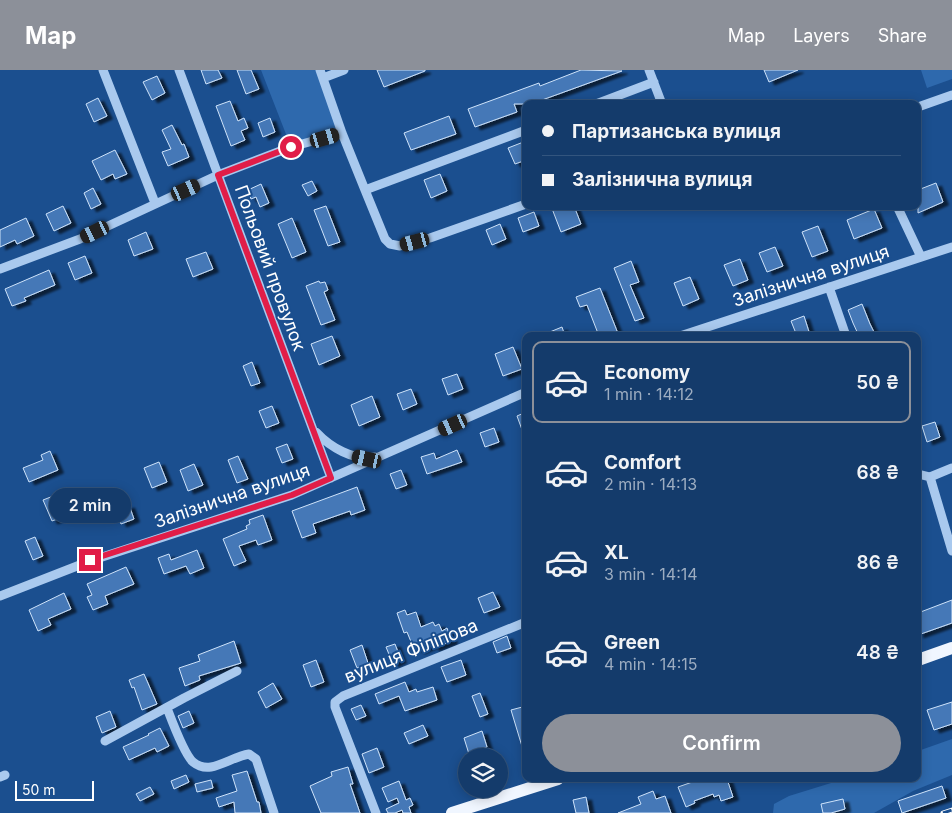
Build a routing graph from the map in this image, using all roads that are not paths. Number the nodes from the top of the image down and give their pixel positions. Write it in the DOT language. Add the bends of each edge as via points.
graph roads {
  1 [pos="103,70"];
  2 [pos="179,70"];
  3 [pos="344,70"];
  4 [pos="649,70"];
  5 [pos="322,74"];
  6 [pos="654,82"];
  7 [pos="952,95"];
  8 [pos="607,100"];
  9 [pos="661,100"];
  10 [pos="921,106"];
  11 [pos="522,131"];
  12 [pos="342,133"];
  13 [pos="218,175"];
  14 [pos="365,190"];
  15 [pos="155,204"];
  16 [pos="522,205"];
  17 [pos="899,210"];
  18 [pos="952,247"];
  19 [pos="921,257"];
  20 [pos="0,269"];
  21 [pos="828,287"];
  22 [pos="692,332"];
  23 [pos="845,332"];
  24 [pos="522,394"];
  25 [pos="314,430"];
  26 [pos="384,456"];
  27 [pos="952,468"];
  28 [pos="921,475"];
  29 [pos="930,477"];
  30 [pos="331,478"];
  31 [pos="952,551"];
  32 [pos="0,596"];
  33 [pos="522,624"];
  34 [pos="952,648"];
  35 [pos="921,659"];
  36 [pos="237,671"];
  37 [pos="167,708"];
  38 [pos="105,741"];
  39 [pos="549,782"];
  40 [pos="274,813"];
  41 [pos="376,813"];
  42 [pos="452,813"];
  1 -- 15 [label="street"];
  2 -- 13 [label="street, Польовий провулок"];
  3 -- 5 [label="street"];
  4 -- 6 [label="street"];
  5 -- 12 [label="street"];
  6 -- 8 [label="street"];
  6 -- 9 [label="street"];
  7 -- 10 [label="street"];
  11 -- 14 [label="street"];
  12 -- 13 [label="street" via="291,147"];
  12 -- 14 [label="street"];
  13 -- 15 [label="street"];
  13 -- 25 [label="street, Польовий провулок"];
  14 -- 16 [label="street" via="384,239 400,246"];
  15 -- 20 [label="street" via="80,239"];
  17 -- 19 [label="street"];
  18 -- 19 [label="street, Залізнична вулиця"];
  19 -- 21 [label="street, Залізнична вулиця"];
  21 -- 22 [label="street, Залізнична вулиця"];
  21 -- 23 [label="street"];
  24 -- 26 [label="street, Залізнична вулиця"];
  25 -- 26 [label="street" via="326,442 354,456 367,459"];
  25 -- 30 [label="street, Польовий провулок"];
  26 -- 30 [label="street, Залізнична вулиця"];
  27 -- 29 [label="street"];
  28 -- 29 [label="street"];
  29 -- 31 [label="street"];
  30 -- 32 [label="street, Залізнична вулиця" via="292,495 90,560"];
  33 -- 41 [label="street, вулиця Філіпова" via="343,696 336,702 335,707"];
  34 -- 35 [label="main road"];
  36 -- 37 [label="street"];
  37 -- 38 [label="street"];
  37 -- 40 [label="street" via="184,748 192,761 200,766 212,767 249,754 256,760"];
  39 -- 42 [label="main road"];
}
